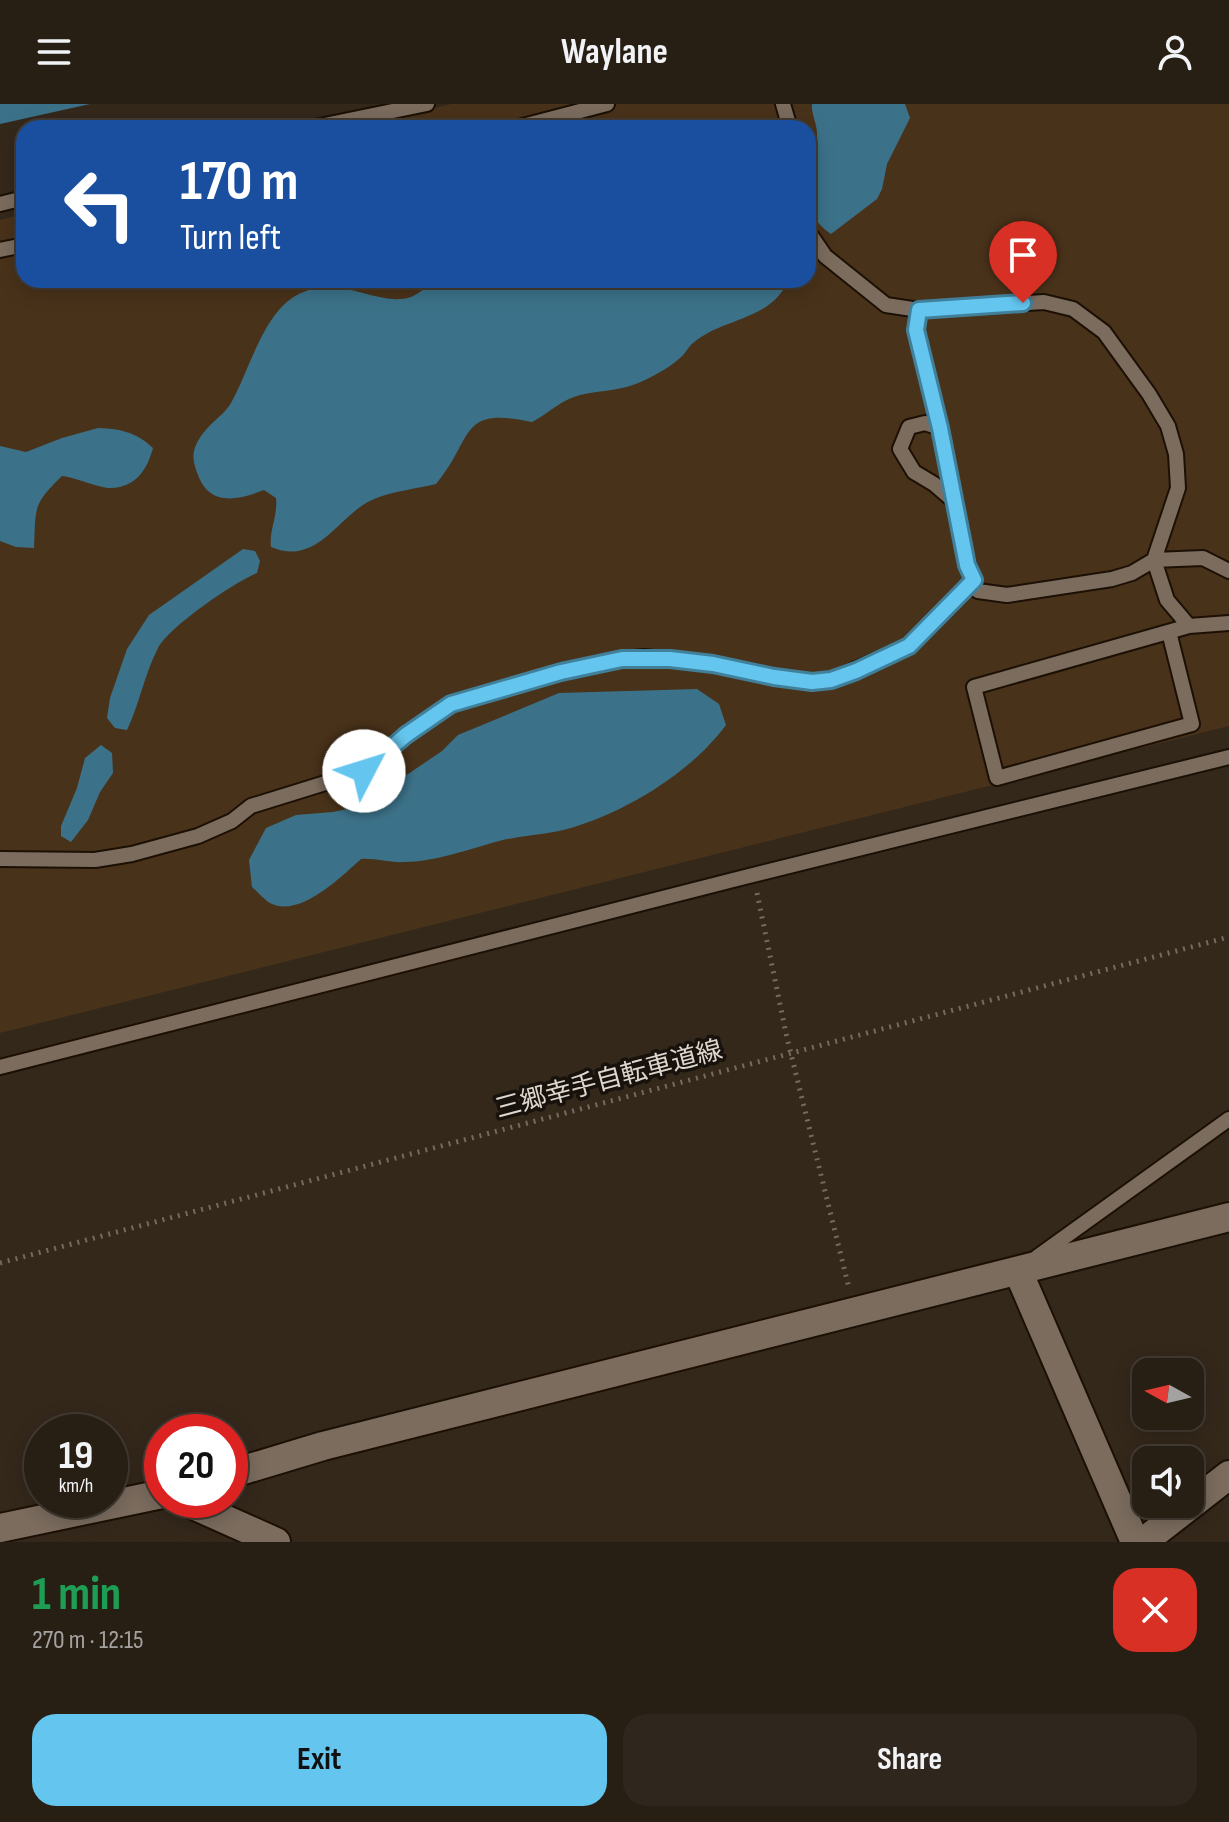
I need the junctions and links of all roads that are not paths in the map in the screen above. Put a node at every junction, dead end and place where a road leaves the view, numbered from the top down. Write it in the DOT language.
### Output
graph roads {
  1 [pos="427,104"];
  2 [pos="607,104"];
  3 [pos="349,120"];
  4 [pos="546,120"];
  5 [pos="816,243"];
  6 [pos="919,310"];
  7 [pos="940,428"];
  8 [pos="956,503"];
  9 [pos="1154,560"];
  10 [pos="1229,571"];
  11 [pos="974,580"];
  12 [pos="1229,623"];
  13 [pos="1189,626"];
  14 [pos="1169,632"];
  15 [pos="1229,757"];
  16 [pos="0,859"];
  17 [pos="0,1067"];
  18 [pos="1229,1119"];
  19 [pos="1229,1217"];
  20 [pos="1018,1271"];
  21 [pos="248,1469"];
  22 [pos="1229,1475"];
  23 [pos="144,1498"];
  24 [pos="222,1518"];
  25 [pos="9,1532"];
  26 [pos="276,1542"];
  27 [pos="1135,1542"];
  28 [pos="1143,1542"];
  1 -- 3 [label="lane"];
  2 -- 4 [label="lane"];
  5 -- 6 [label="lane"];
  6 -- 7 [label="lane"];
  6 -- 9 [label="lane"];
  7 -- 8 [label="lane"];
  7 -- 8 [label="lane"];
  8 -- 11 [label="lane"];
  9 -- 10 [label="lane"];
  9 -- 11 [label="lane"];
  9 -- 13 [label="lane"];
  11 -- 16 [label="lane"];
  12 -- 13 [label="lane"];
  13 -- 14 [label="lane"];
  14 -- 14 [label="lane"];
  15 -- 17 [label="lane"];
  18 -- 20 [label="lane"];
  19 -- 20 [label="street"];
  20 -- 21 [label="street"];
  20 -- 27 [label="street"];
  22 -- 28 [label="street"];
  23 -- 25 [label="street"];
  24 -- 26 [label="street"];
}
